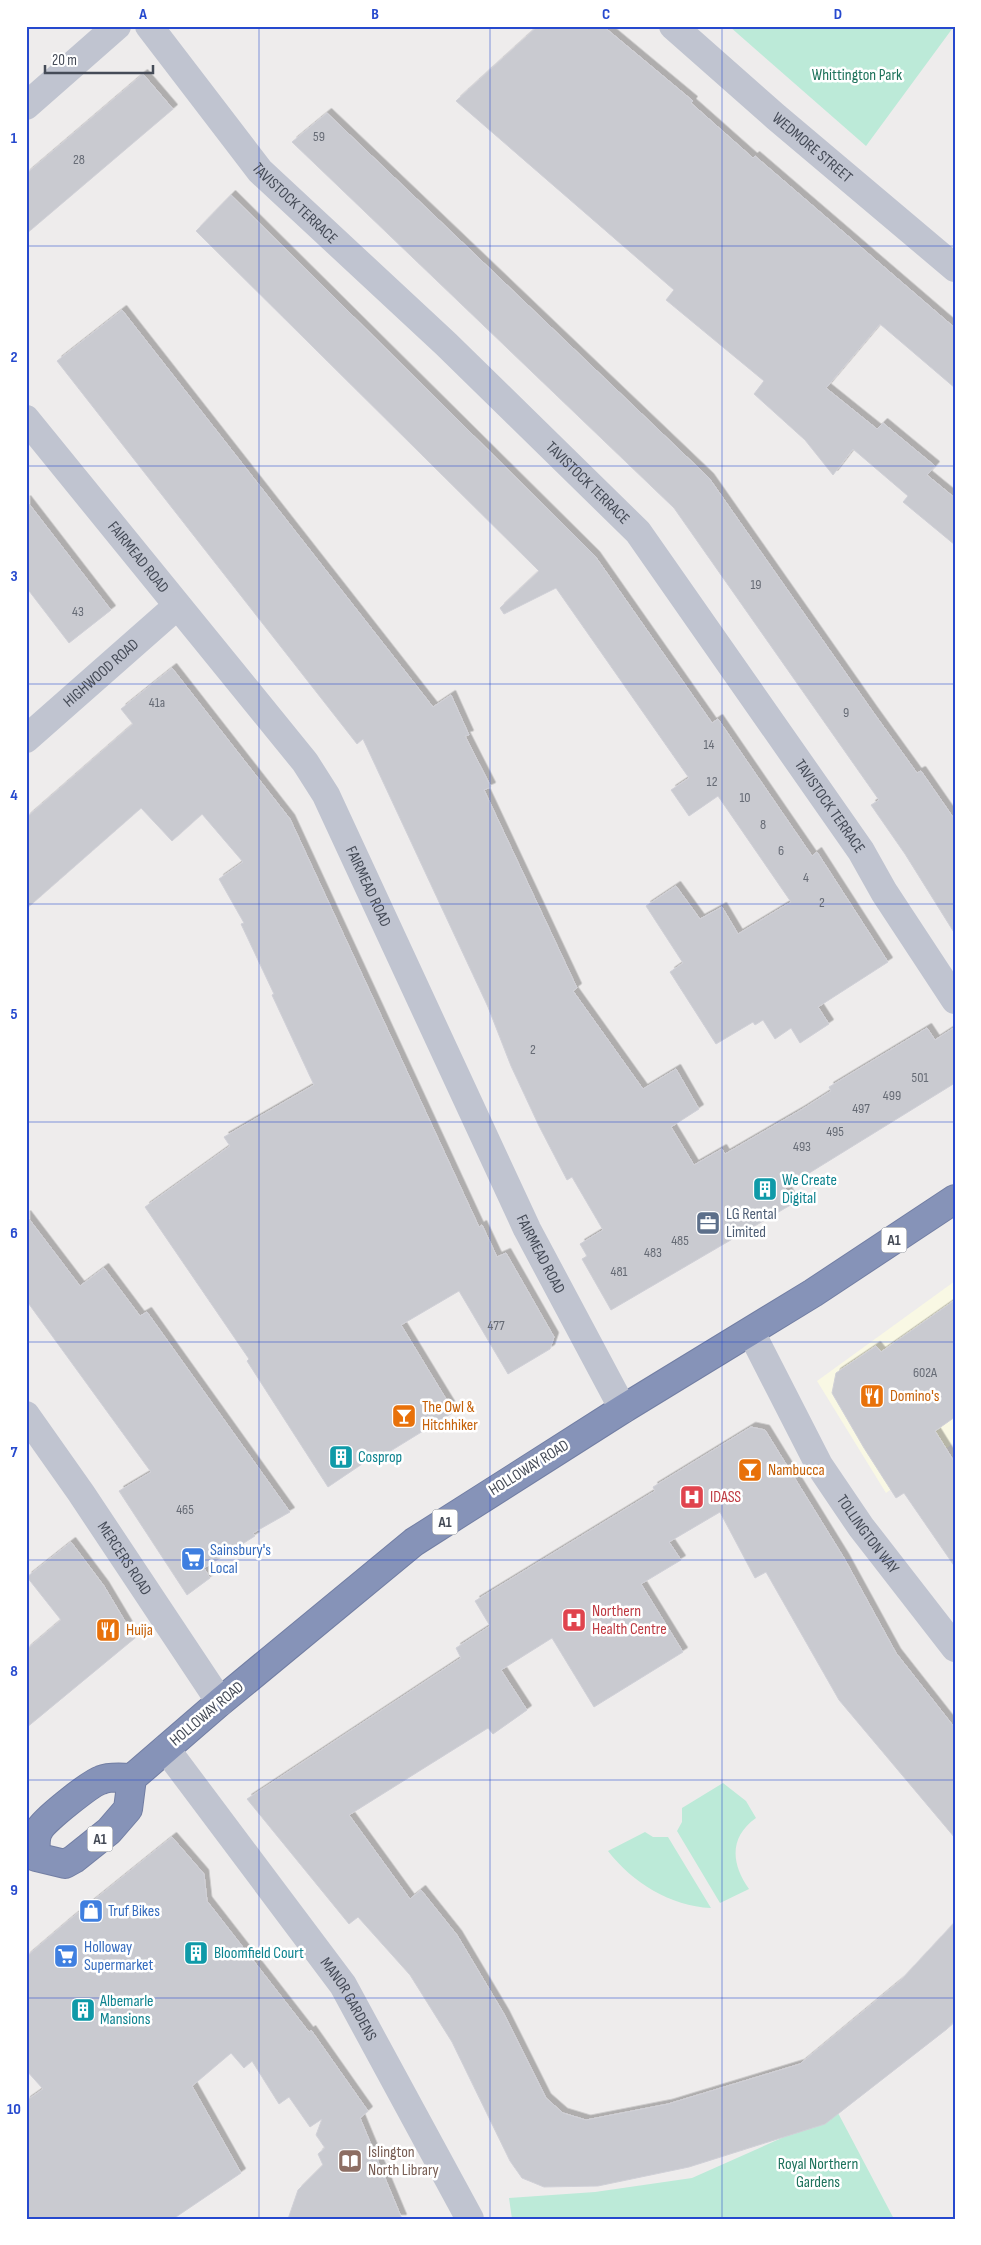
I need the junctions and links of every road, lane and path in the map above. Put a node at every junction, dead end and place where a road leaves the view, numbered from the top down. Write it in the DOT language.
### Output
graph roads {
  1 [pos="117,26"];
  2 [pos="148,26"];
  3 [pos="673,26"];
  4 [pos="26,106"];
  5 [pos="955,268"];
  6 [pos="26,419"];
  7 [pos="177,606"];
  8 [pos="26,739"];
  9 [pos="955,1000"];
  10 [pos="955,1200"];
  11 [pos="750,1332"];
  12 [pos="623,1409"];
  13 [pos="26,1415"];
  14 [pos="955,1648"];
  15 [pos="220,1702"];
  16 [pos="166,1749"];
  17 [pos="132,1778"];
  18 [pos="31,1861"];
  19 [pos="470,2219"];
  1 -- 4 [label="street"];
  2 -- 9 [label="street, TAVISTOCK TERRACE"];
  3 -- 5 [label="street, WEDMORE STREET"];
  6 -- 7 [label="street, FAIRMEAD ROAD"];
  7 -- 8 [label="street, HIGHWOOD ROAD"];
  7 -- 12 [label="street, FAIRMEAD ROAD"];
  10 -- 11 [label="highway, HOLLOWAY ROAD / A1"];
  11 -- 12 [label="highway, HOLLOWAY ROAD / A1"];
  11 -- 14 [label="street, TOLLINGTON WAY"];
  12 -- 15 [label="highway, HOLLOWAY ROAD / A1"];
  13 -- 15 [label="street, MERCERS ROAD"];
  15 -- 16 [label="highway, HOLLOWAY ROAD / A1"];
  16 -- 17 [label="highway, HOLLOWAY ROAD / A1"];
  16 -- 19 [label="street, MANOR GARDENS"];
  17 -- 18 [label="highway, A1"];
  17 -- 18 [label="highway, A1"];
}
